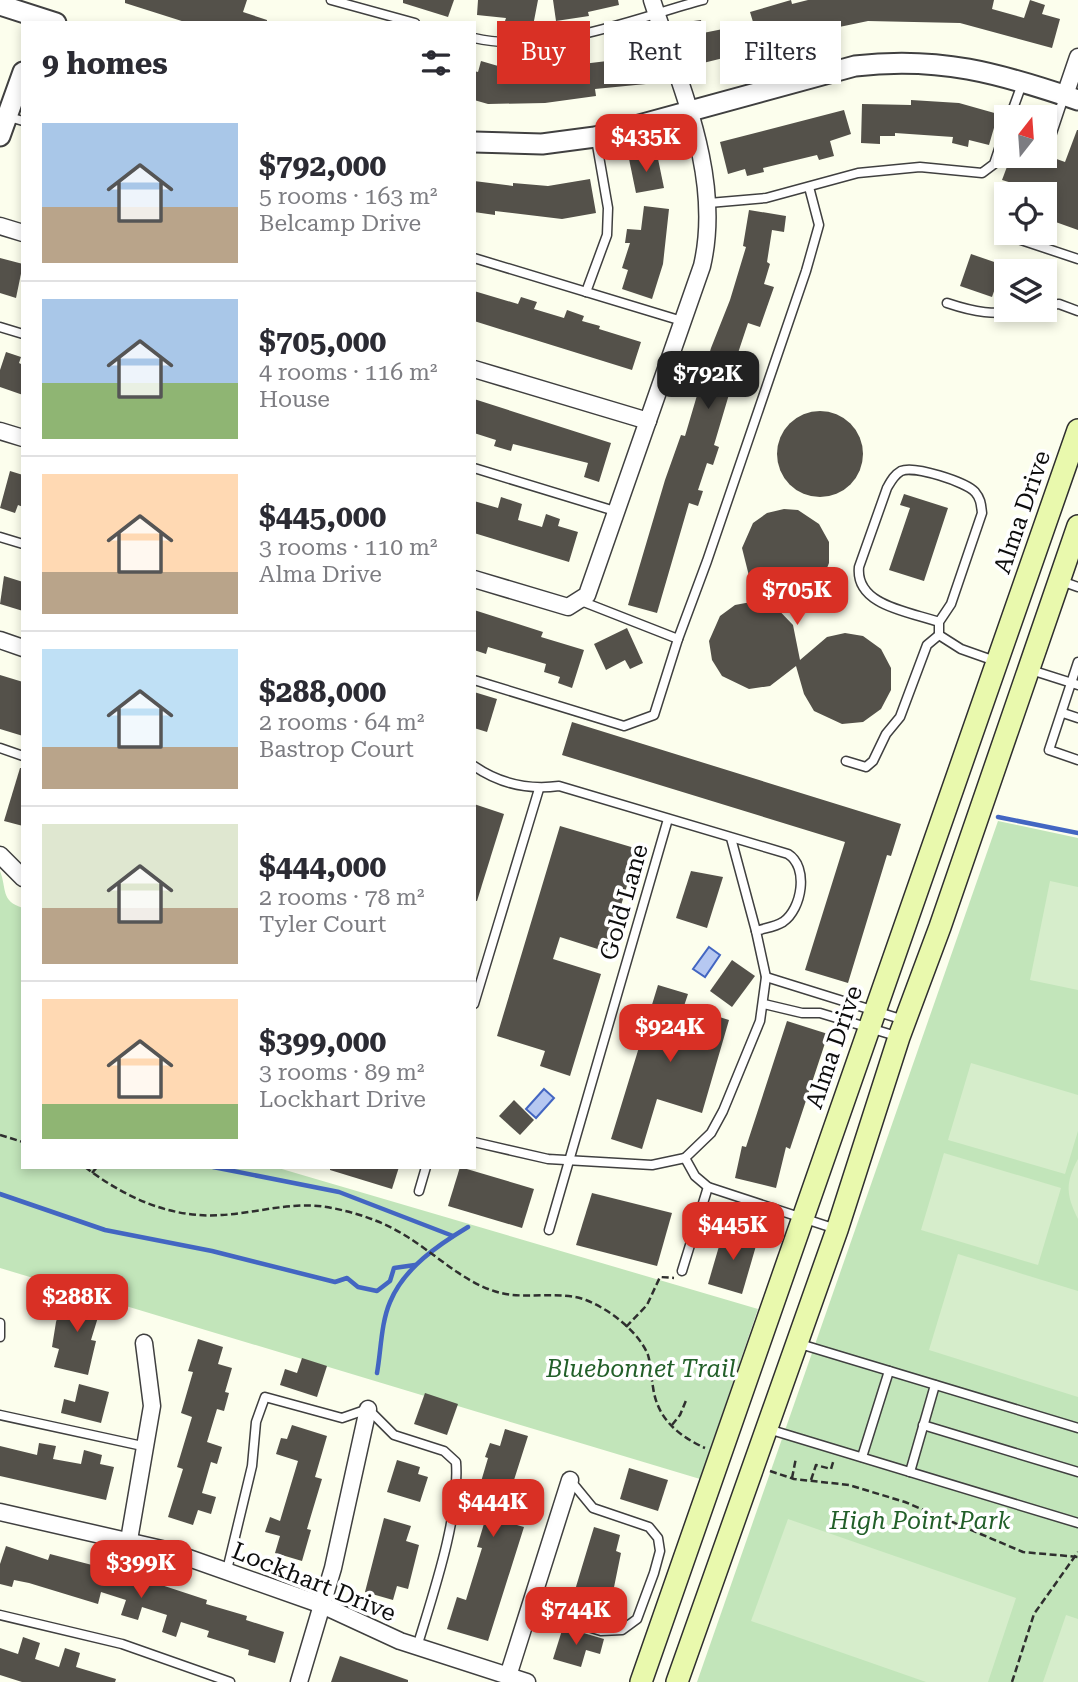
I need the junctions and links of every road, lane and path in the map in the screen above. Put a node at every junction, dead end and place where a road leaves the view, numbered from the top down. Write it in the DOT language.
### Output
graph roads {
  1 [pos="331,0"];
  2 [pos="703,0"];
  3 [pos="0,5"];
  4 [pos="654,6"];
  5 [pos="47,16"];
  6 [pos="408,21"];
  7 [pos="476,38"];
  8 [pos="1078,57"];
  9 [pos="21,79"];
  10 [pos="1023,81"];
  11 [pos="1071,98"];
  12 [pos="1014,105"];
  13 [pos="688,111"];
  14 [pos="10,117"];
  15 [pos="1057,128"];
  16 [pos="0,136"];
  17 [pos="595,136"];
  18 [pos="476,142"];
  19 [pos="994,164"];
  20 [pos="809,187"];
  21 [pos="709,202"];
  22 [pos="0,226"];
  23 [pos="21,232"];
  24 [pos="1036,245"];
  25 [pos="476,259"];
  26 [pos="1078,259"];
  27 [pos="586,292"];
  28 [pos="947,303"];
  29 [pos="1057,304"];
  30 [pos="1078,312"];
  31 [pos="994,313"];
  32 [pos="682,321"];
  33 [pos="0,327"];
  34 [pos="21,333"];
  35 [pos="476,370"];
  36 [pos="648,421"];
  37 [pos="1078,430"];
  38 [pos="0,431"];
  39 [pos="21,437"];
  40 [pos="476,468"];
  41 [pos="618,512"];
  42 [pos="1078,526"];
  43 [pos="0,537"];
  44 [pos="21,543"];
  45 [pos="476,580"];
  46 [pos="1068,584"];
  47 [pos="578,602"];
  48 [pos="939,622"];
  49 [pos="939,635"];
  50 [pos="678,639"];
  51 [pos="0,640"];
  52 [pos="21,647"];
  53 [pos="998,662"];
  54 [pos="1078,662"];
  55 [pos="1028,669"];
  56 [pos="476,681"];
  57 [pos="1075,684"];
  58 [pos="1062,713"];
  59 [pos="1078,719"];
  60 [pos="0,748"];
  61 [pos="21,755"];
  62 [pos="1078,760"];
  63 [pos="846,761"];
  64 [pos="476,767"];
  65 [pos="539,789"];
  66 [pos="668,819"];
  67 [pos="732,838"];
  68 [pos="0,855"];
  69 [pos="21,875"];
  70 [pos="756,931"];
  71 [pos="766,977"];
  72 [pos="476,997"];
  73 [pos="764,1004"];
  74 [pos="872,1019"];
  75 [pos="902,1029"];
  76 [pos="0,1135"];
  77 [pos="21,1141"];
  78 [pos="476,1143"];
  79 [pos="571,1158"];
  80 [pos="685,1158"];
  81 [pos="87,1169"];
  82 [pos="95,1169"];
  83 [pos="425,1169"];
  84 [pos="92,1173"];
  85 [pos="708,1187"];
  86 [pos="419,1191"];
  87 [pos="801,1218"];
  88 [pos="549,1230"];
  89 [pos="837,1230"];
  90 [pos="681,1271"];
  91 [pos="0,1322"];
  92 [pos="626,1327"];
  93 [pos="0,1337"];
  94 [pos="144,1343"];
  95 [pos="797,1343"];
  96 [pos="888,1371"];
  97 [pos="935,1385"];
  98 [pos="687,1398"];
  99 [pos="368,1409"];
  100 [pos="0,1415"];
  101 [pos="731,1417"];
  102 [pos="923,1425"];
  103 [pos="671,1426"];
  104 [pos="766,1428"];
  105 [pos="1078,1428"];
  106 [pos="147,1447"];
  107 [pos="709,1449"];
  108 [pos="837,1450"];
  109 [pos="862,1457"];
  110 [pos="796,1458"];
  111 [pos="763,1468"];
  112 [pos="910,1472"];
  113 [pos="1078,1472"];
  114 [pos="792,1478"];
  115 [pos="570,1480"];
  116 [pos="811,1480"];
  117 [pos="0,1512"];
  118 [pos="1078,1523"];
  119 [pos="128,1540"];
  120 [pos="1077,1555"];
  121 [pos="228,1570"];
  122 [pos="322,1605"];
  123 [pos="530,1609"];
  124 [pos="0,1615"];
  125 [pos="417,1647"];
  126 [pos="508,1676"];
  127 [pos="230,1682"];
  128 [pos="299,1682"];
  129 [pos="527,1682"];
  130 [pos="641,1682"];
  131 [pos="677,1682"];
  132 [pos="1012,1682"];
  1 -- 6 [label="lane"];
  2 -- 4 [label="lane"];
  3 -- 5 [label="street"];
  4 -- 7 [label="lane"];
  4 -- 13 [label="street"];
  8 -- 11 [label="street"];
  9 -- 14 [label="street"];
  10 -- 11 [label="street"];
  10 -- 12 [label="lane"];
  10 -- 13 [label="street"];
  11 -- 15 [label="lane"];
  13 -- 17 [label="street"];
  13 -- 21 [label="street"];
  14 -- 16 [label="street"];
  17 -- 18 [label="street"];
  17 -- 27 [label="lane"];
  19 -- 20 [label="lane"];
  20 -- 21 [label="lane"];
  20 -- 50 [label="lane"];
  21 -- 32 [label="street"];
  22 -- 23 [label="street"];
  24 -- 26 [label="lane"];
  25 -- 27 [label="lane"];
  27 -- 32 [label="lane"];
  28 -- 31 [label="lane"];
  29 -- 30 [label="lane"];
  32 -- 36 [label="street"];
  33 -- 34 [label="lane"];
  35 -- 36 [label="street"];
  36 -- 41 [label="street"];
  37 -- 53 [label="main road, Alma Drive"];
  38 -- 39 [label="street"];
  40 -- 41 [label="lane"];
  41 -- 47 [label="street"];
  42 -- 46 [label="main road"];
  43 -- 44 [label="lane"];
  45 -- 47 [label="street"];
  46 -- 55 [label="main road"];
  47 -- 50 [label="lane"];
  48 -- 48 [label="lane"];
  48 -- 49 [label="lane"];
  49 -- 53 [label="lane"];
  49 -- 63 [label="lane"];
  50 -- 56 [label="lane"];
  51 -- 52 [label="street"];
  53 -- 55 [label="main road"];
  53 -- 74 [label="main road, Alma Drive"];
  54 -- 57 [label="lane"];
  55 -- 57 [label="lane"];
  55 -- 75 [label="main road"];
  57 -- 58 [label="lane"];
  58 -- 59 [label="lane"];
  58 -- 62 [label="lane"];
  60 -- 61 [label="lane"];
  64 -- 65 [label="lane"];
  65 -- 66 [label="lane"];
  65 -- 72 [label="lane"];
  66 -- 67 [label="lane"];
  66 -- 79 [label="lane, Gold Lane"];
  67 -- 70 [label="lane"];
  67 -- 70 [label="lane"];
  68 -- 69 [label="street"];
  70 -- 71 [label="lane"];
  71 -- 73 [label="lane"];
  71 -- 74 [label="lane"];
  73 -- 74 [label="lane"];
  73 -- 80 [label="lane"];
  74 -- 75 [label="lane"];
  74 -- 75 [label="lane"];
  74 -- 87 [label="main road, Alma Drive"];
  75 -- 89 [label="main road"];
  76 -- 77 [label="path"];
  78 -- 79 [label="lane"];
  79 -- 80 [label="lane"];
  79 -- 88 [label="lane, Gold Lane"];
  80 -- 85 [label="lane"];
  81 -- 84 [label="path"];
  82 -- 84 [label="path"];
  83 -- 86 [label="lane"];
  84 -- 92 [label="path"];
  85 -- 87 [label="lane"];
  85 -- 90 [label="lane"];
  87 -- 89 [label="lane"];
  87 -- 101 [label="main road, Alma Drive"];
  89 -- 95 [label="main road"];
  90 -- 92 [label="path"];
  91 -- 93 [label="lane"];
  92 -- 103 [label="path"];
  94 -- 106 [label="street"];
  95 -- 96 [label="lane"];
  95 -- 104 [label="main road"];
  96 -- 97 [label="lane"];
  96 -- 109 [label="lane"];
  97 -- 102 [label="lane"];
  97 -- 105 [label="lane"];
  98 -- 103 [label="path"];
  99 -- 121 [label="lane"];
  99 -- 122 [label="street"];
  99 -- 125 [label="lane"];
  100 -- 106 [label="lane"];
  101 -- 104 [label="main road"];
  101 -- 130 [label="main road, Alma Drive"];
  102 -- 112 [label="lane"];
  102 -- 113 [label="lane"];
  103 -- 107 [label="path"];
  104 -- 108 [label="lane"];
  104 -- 131 [label="main road"];
  106 -- 119 [label="street"];
  108 -- 109 [label="lane"];
  108 -- 116 [label="path"];
  109 -- 112 [label="lane"];
  110 -- 114 [label="path"];
  111 -- 114 [label="path"];
  112 -- 118 [label="lane"];
  114 -- 116 [label="path"];
  115 -- 123 [label="street"];
  115 -- 123 [label="lane"];
  116 -- 120 [label="path"];
  117 -- 119 [label="street, Lockhart Drive"];
  119 -- 121 [label="street, Lockhart Drive"];
  120 -- 132 [label="path"];
  121 -- 122 [label="street, Lockhart Drive"];
  122 -- 125 [label="street, Lockhart Drive"];
  122 -- 128 [label="street"];
  123 -- 126 [label="street"];
  124 -- 127 [label="lane"];
  125 -- 126 [label="street, Lockhart Drive"];
  126 -- 129 [label="street, Lockhart Drive"];
}
